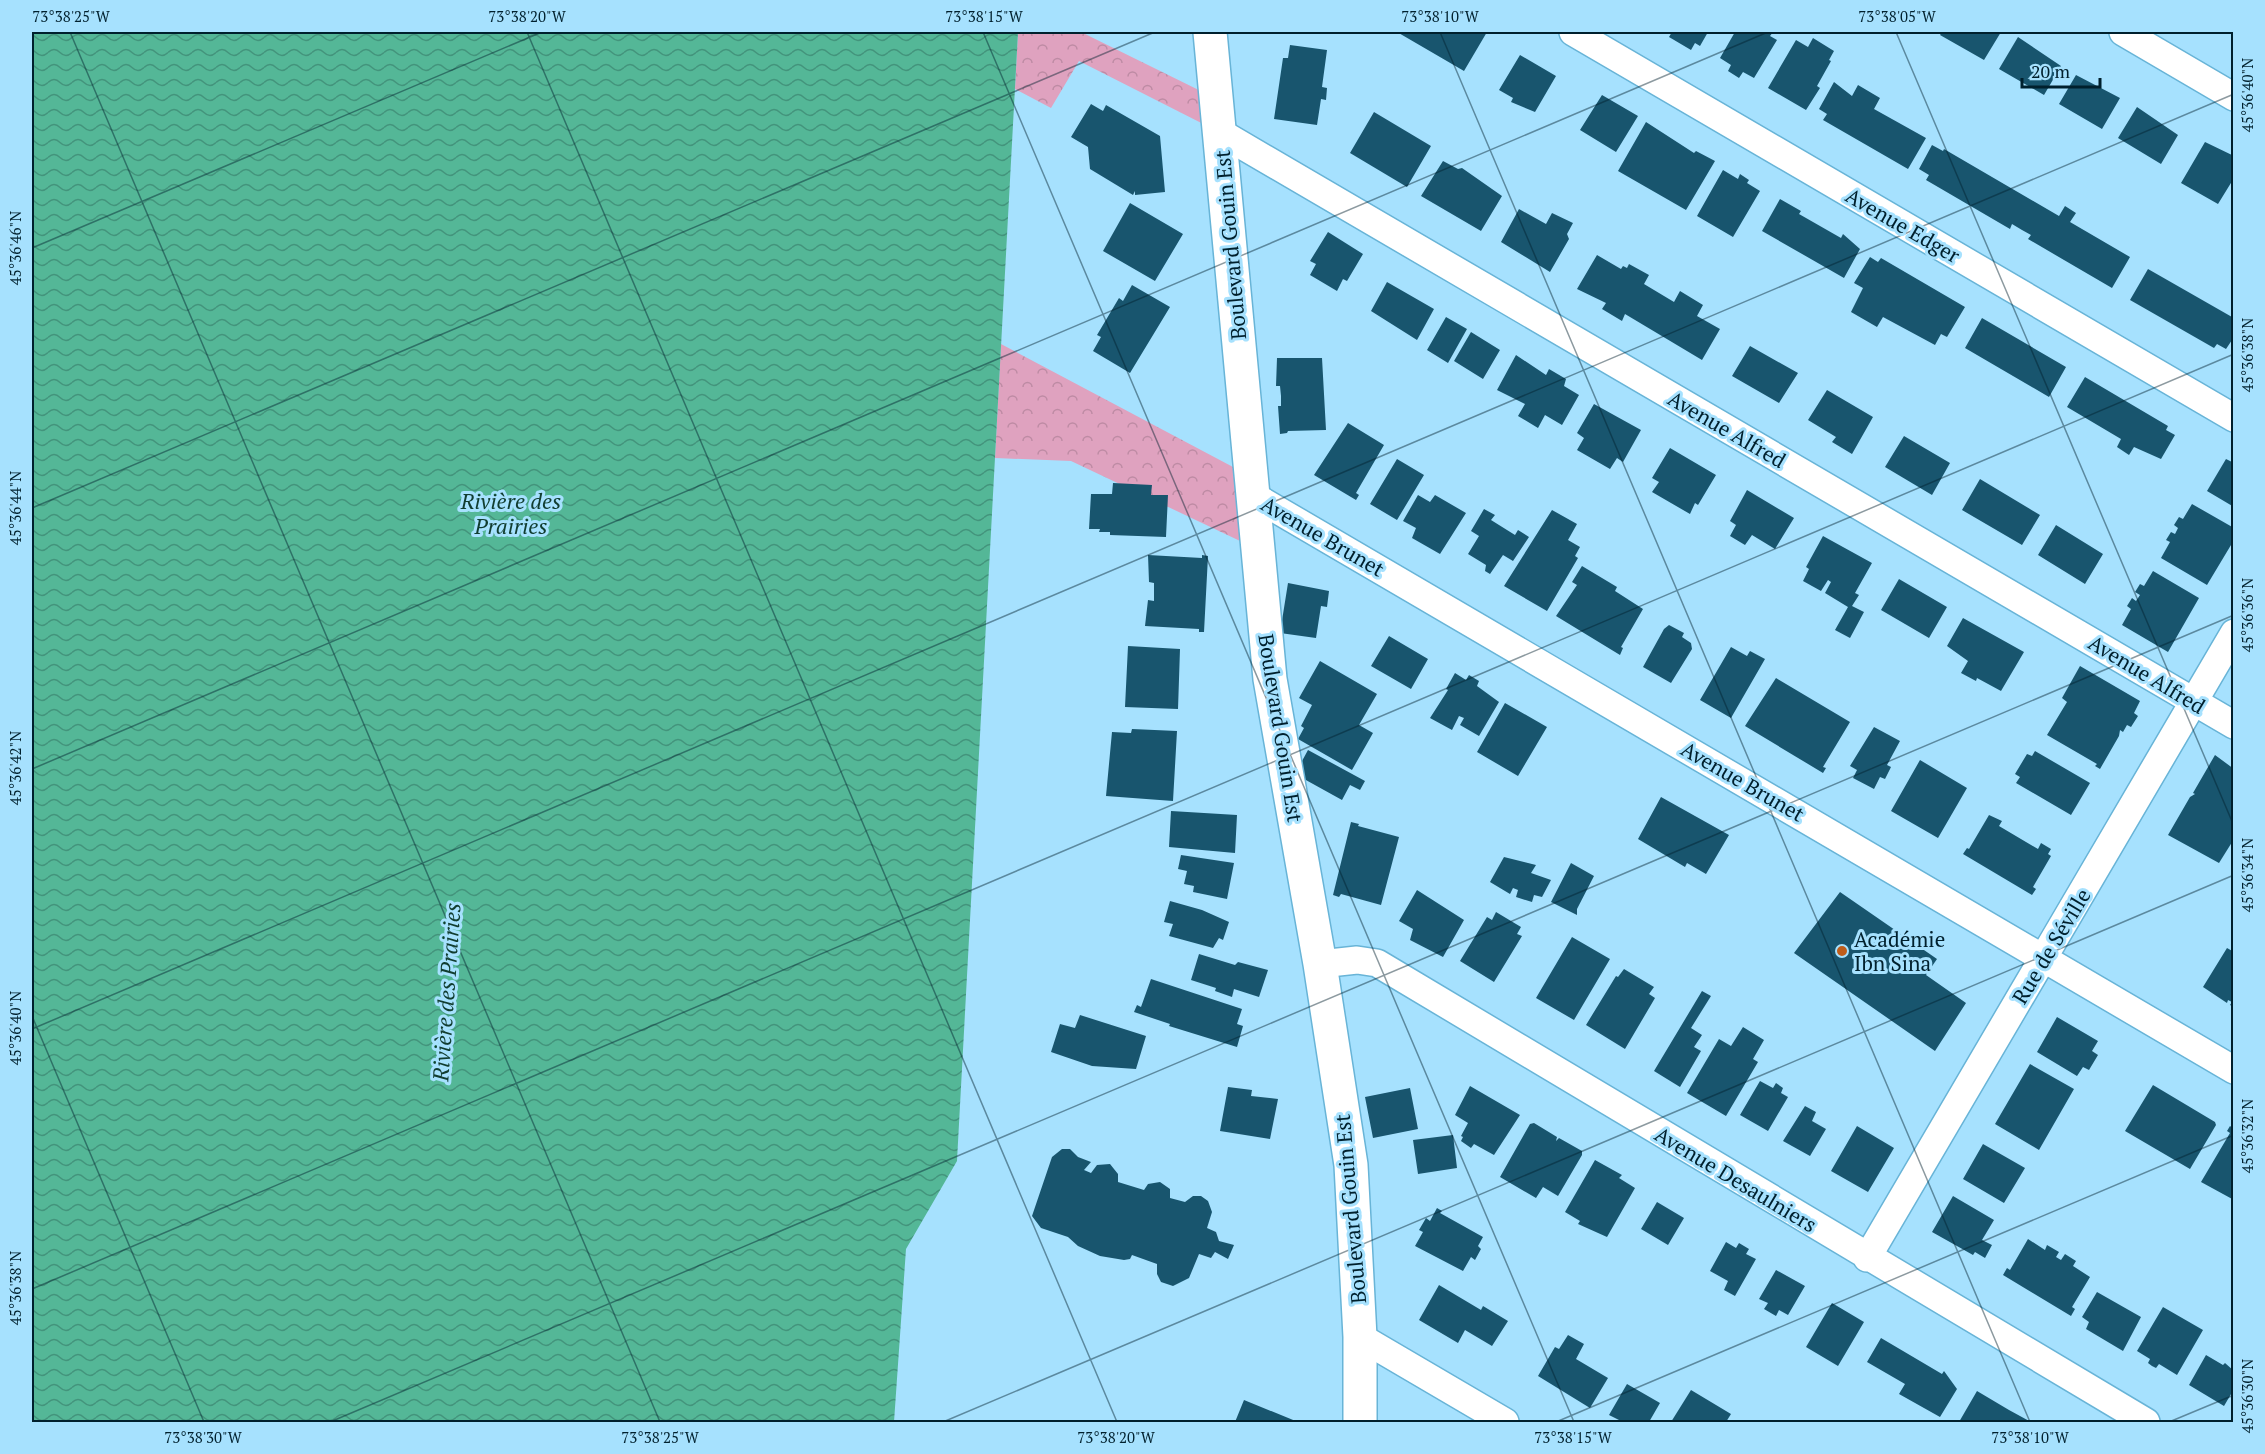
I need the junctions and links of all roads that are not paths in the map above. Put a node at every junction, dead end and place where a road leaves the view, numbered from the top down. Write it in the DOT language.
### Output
graph roads {
  1 [pos="1210,32"];
  2 [pos="1573,32"];
  3 [pos="2123,32"];
  4 [pos="2152,39"];
  5 [pos="2234,97"];
  6 [pos="1221,133"];
  7 [pos="2234,418"];
  8 [pos="1252,495"];
  9 [pos="2234,633"];
  10 [pos="2194,701"];
  11 [pos="2234,725"];
  12 [pos="2043,958"];
  13 [pos="1320,964"];
  14 [pos="2234,1070"];
  15 [pos="1867,1258"];
  16 [pos="1360,1337"];
  17 [pos="1360,1422"];
  18 [pos="1505,1422"];
  19 [pos="2146,1422"];
  1 -- 6 [label="street, Boulevard Gouin Est"];
  2 -- 7 [label="street, Avenue Edger"];
  3 -- 4 [label="street"];
  4 -- 5 [label="street"];
  6 -- 8 [label="street, Boulevard Gouin Est"];
  6 -- 10 [label="street, Avenue Alfred"];
  8 -- 12 [label="street, Avenue Brunet"];
  8 -- 13 [label="street, Boulevard Gouin Est"];
  9 -- 10 [label="street, Rue de Séville"];
  10 -- 11 [label="street, Avenue Alfred"];
  10 -- 12 [label="street, Rue de Séville"];
  12 -- 14 [label="street, Avenue Brunet"];
  12 -- 15 [label="street, Rue de Séville"];
  13 -- 15 [label="street, Avenue Desaulniers"];
  13 -- 16 [label="street, Boulevard Gouin Est"];
  15 -- 19 [label="street, Avenue Desaulniers"];
  16 -- 17 [label="street, Boulevard Gouin Est"];
  16 -- 18 [label="street"];
}
